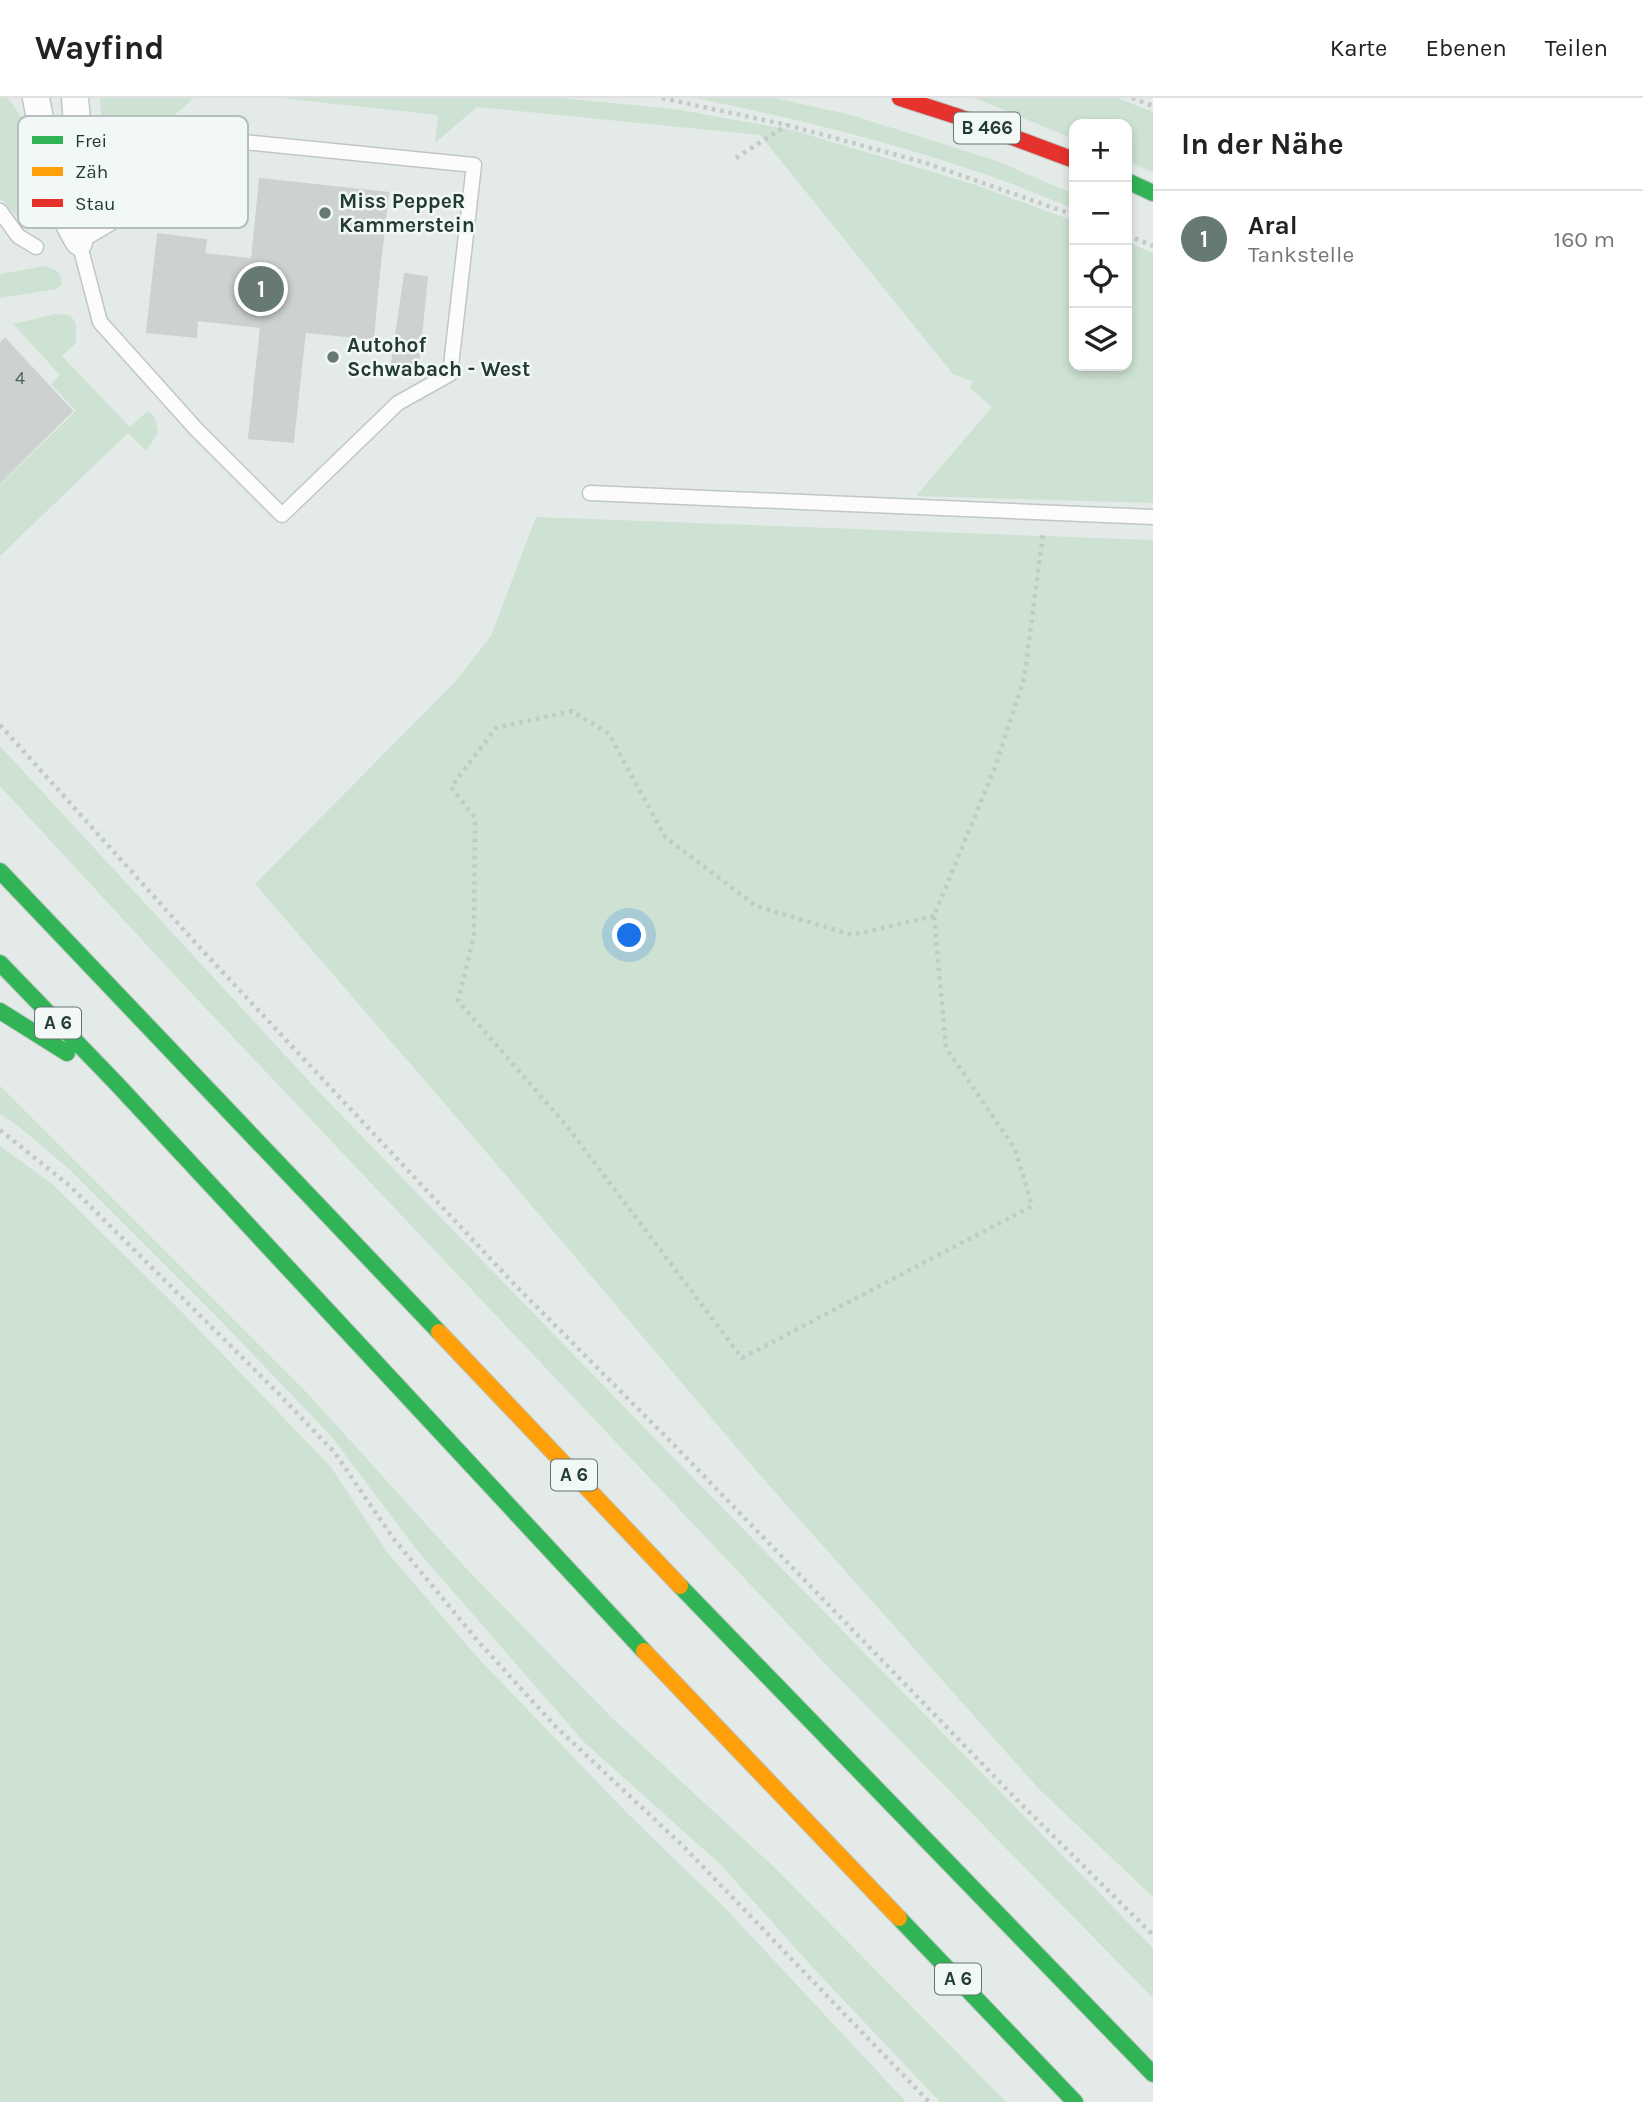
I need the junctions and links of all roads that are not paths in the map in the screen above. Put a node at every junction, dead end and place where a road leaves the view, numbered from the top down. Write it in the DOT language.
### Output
graph roads {
  1 [pos="24,98"];
  2 [pos="75,98"];
  3 [pos="900,98"];
  4 [pos="39,110"];
  5 [pos="77,116"];
  6 [pos="248,142"];
  7 [pos="1069,158"];
  8 [pos="1129,182"];
  9 [pos="1153,192"];
  10 [pos="0,211"];
  11 [pos="70,228"];
  12 [pos="81,228"];
  13 [pos="103,228"];
  14 [pos="79,242"];
  15 [pos="36,247"];
  16 [pos="590,493"];
  17 [pos="1153,517"];
  18 [pos="0,871"];
  19 [pos="0,964"];
  20 [pos="0,1011"];
  21 [pos="116,1083"];
  22 [pos="1153,2074"];
  23 [pos="1075,2102"];
  1 -- 4 [label="street"];
  2 -- 5 [label="street"];
  3 -- 7 [label="main road, B 466"];
  6 -- 14 [label="lane"];
  8 -- 9 [label="main road"];
  10 -- 15 [label="lane"];
  11 -- 14 [label="street"];
  12 -- 14 [label="street"];
  13 -- 14 [label="lane"];
  16 -- 17 [label="lane"];
  18 -- 22 [label="main road, A 6"];
  19 -- 21 [label="main road, A 6"];
  20 -- 21 [label="main road"];
  21 -- 23 [label="main road, A 6"];
}
